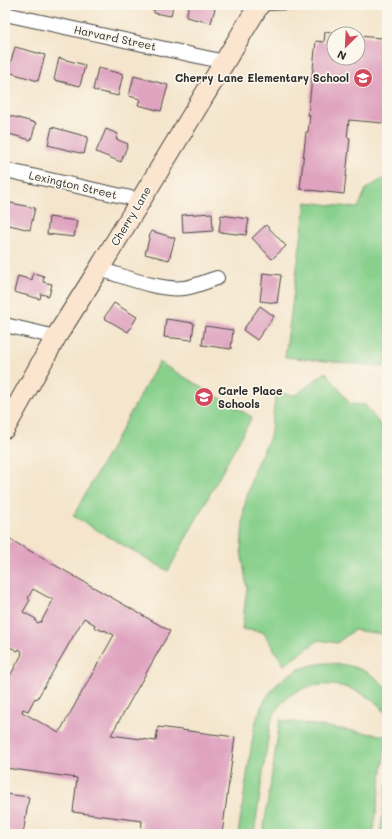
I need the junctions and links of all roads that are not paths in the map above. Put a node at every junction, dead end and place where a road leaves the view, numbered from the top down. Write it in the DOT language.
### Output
graph roads {
  1 [pos="302,5"];
  2 [pos="259,6"];
  3 [pos="5,14"];
  4 [pos="225,62"];
  5 [pos="5,170"];
  6 [pos="140,200"];
  7 [pos="99,269"];
  8 [pos="217,278"];
  9 [pos="5,325"];
  10 [pos="56,337"];
  11 [pos="5,428"];
  1 -- 2 [label="lane"];
  2 -- 4 [label="street, Cherry Lane"];
  3 -- 4 [label="street, Harvard Street"];
  4 -- 6 [label="street, Cherry Lane"];
  5 -- 6 [label="street, Lexington Street"];
  6 -- 7 [label="street, Cherry Lane"];
  7 -- 8 [label="street"];
  7 -- 10 [label="street, Cherry Lane"];
  9 -- 10 [label="street"];
  10 -- 11 [label="street, Cherry Lane"];
}
